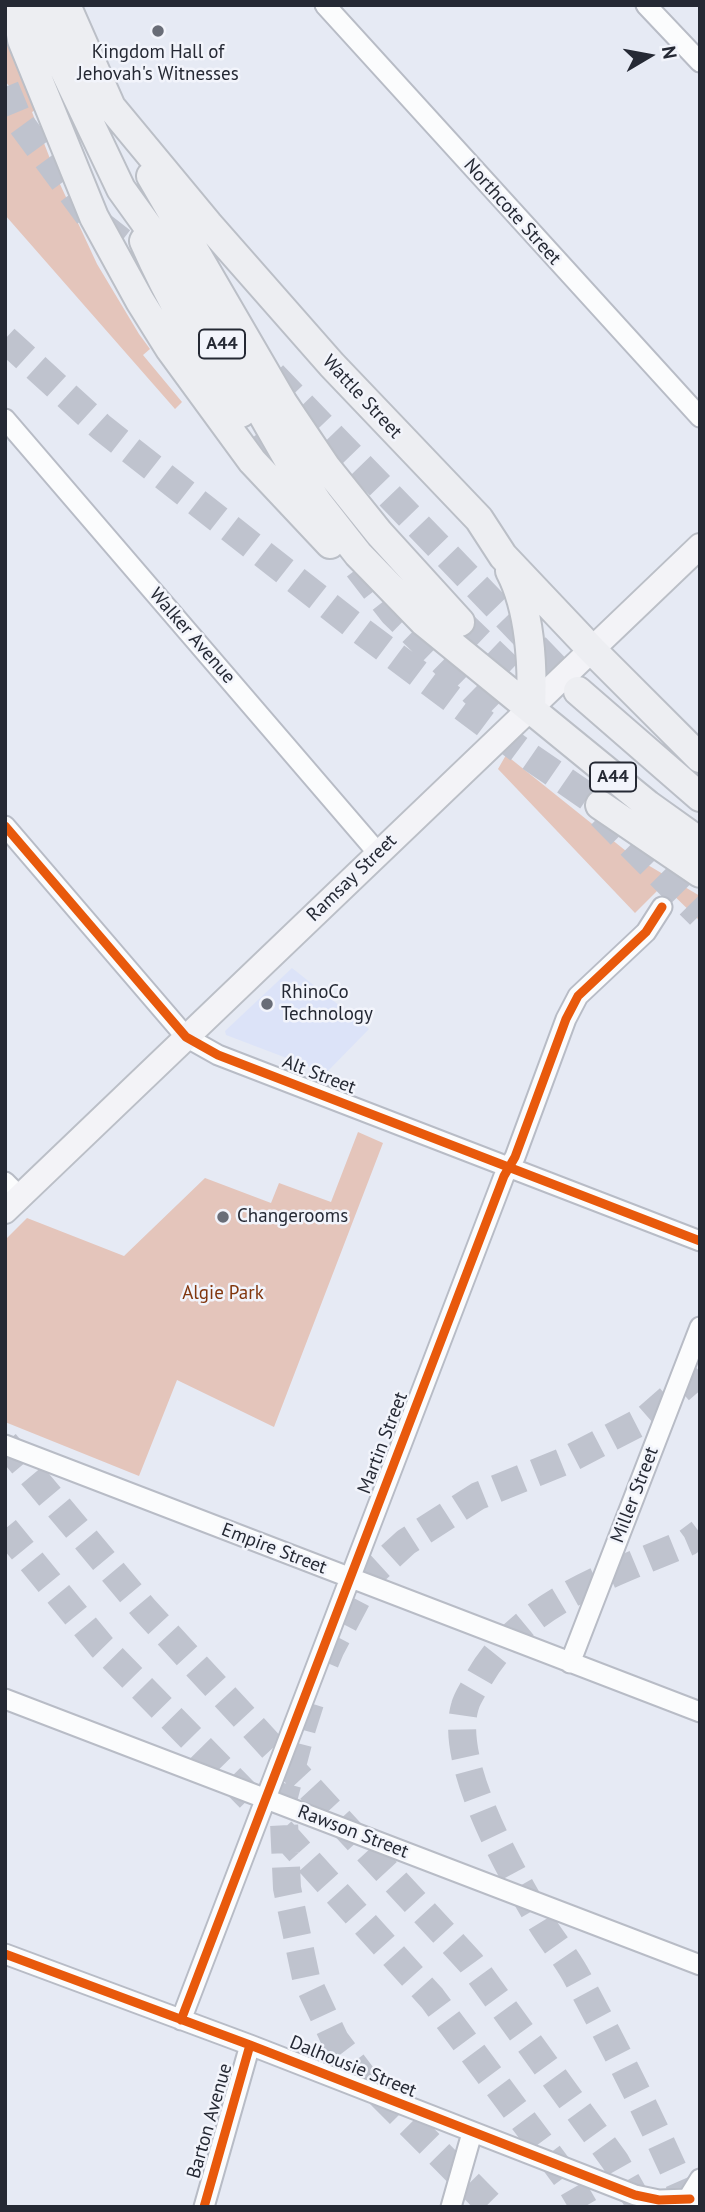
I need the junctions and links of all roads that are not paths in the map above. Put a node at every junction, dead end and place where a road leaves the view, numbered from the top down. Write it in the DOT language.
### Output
graph roads {
  1 [pos="16,5"];
  2 [pos="37,5"];
  3 [pos="66,5"];
  4 [pos="325,5"];
  5 [pos="646,5"];
  6 [pos="5,14"];
  7 [pos="22,40"];
  8 [pos="700,62"];
  9 [pos="111,107"];
  10 [pos="121,189"];
  11 [pos="700,417"];
  12 [pos="5,419"];
  13 [pos="256,435"];
  14 [pos="700,547"];
  15 [pos="503,556"];
  16 [pos="411,610"];
  17 [pos="460,622"];
  18 [pos="592,650"];
  19 [pos="578,691"];
  20 [pos="531,708"];
  21 [pos="700,758"];
  22 [pos="700,797"];
  23 [pos="600,806"];
  24 [pos="5,827"];
  25 [pos="700,842"];
  26 [pos="378,853"];
  27 [pos="700,873"];
  28 [pos="662,907"];
  29 [pos="186,1037"];
  30 [pos="509,1167"];
  31 [pos="10,1197"];
  32 [pos="700,1241"];
  33 [pos="700,1326"];
  34 [pos="5,1445"];
  35 [pos="350,1578"];
  36 [pos="570,1663"];
  37 [pos="5,1699"];
  38 [pos="700,1712"];
  39 [pos="265,1798"];
  40 [pos="5,1954"];
  41 [pos="700,1965"];
  42 [pos="181,2020"];
  43 [pos="250,2045"];
  44 [pos="472,2133"];
  45 [pos="695,2194"];
  46 [pos="204,2207"];
  47 [pos="450,2207"];
  1 -- 7 [label="highway"];
  2 -- 10 [label="highway, A44"];
  3 -- 9 [label="highway, Wattle Street"];
  4 -- 11 [label="street, Northcote Street"];
  5 -- 8 [label="street"];
  6 -- 7 [label="highway"];
  7 -- 16 [label="highway"];
  9 -- 15 [label="highway, Wattle Street"];
  9 -- 17 [label="highway"];
  10 -- 13 [label="highway"];
  10 -- 16 [label="highway, A44"];
  12 -- 26 [label="street, Walker Avenue"];
  14 -- 18 [label="main road, Ramsay Street"];
  15 -- 18 [label="highway, Wattle Street"];
  15 -- 20 [label="highway"];
  16 -- 20 [label="highway, A44"];
  18 -- 20 [label="main road, Ramsay Street"];
  18 -- 21 [label="highway, Wattle Street"];
  19 -- 22 [label="highway"];
  20 -- 25 [label="highway, A44"];
  20 -- 26 [label="main road, Ramsay Street"];
  23 -- 27 [label="highway"];
  24 -- 29 [label="street, Alt Street"];
  26 -- 29 [label="main road, Ramsay Street"];
  28 -- 30 [label="street, Martin Street"];
  29 -- 30 [label="street, Alt Street"];
  29 -- 31 [label="main road, Ramsay Street"];
  30 -- 32 [label="street, Alt Street"];
  30 -- 35 [label="street, Martin Street"];
  33 -- 36 [label="street, Miller Street"];
  34 -- 35 [label="street, Empire Street"];
  35 -- 36 [label="street, Empire Street"];
  35 -- 39 [label="street, Martin Street"];
  36 -- 38 [label="street, Empire Street"];
  37 -- 39 [label="street, Rawson Street"];
  39 -- 41 [label="street, Rawson Street"];
  39 -- 42 [label="street, Martin Street"];
  40 -- 42 [label="street, Dalhousie Street"];
  42 -- 43 [label="street, Dalhousie Street"];
  43 -- 44 [label="street, Dalhousie Street"];
  43 -- 46 [label="street, Barton Avenue"];
  44 -- 45 [label="street, Dalhousie Street"];
  44 -- 47 [label="street"];
}
